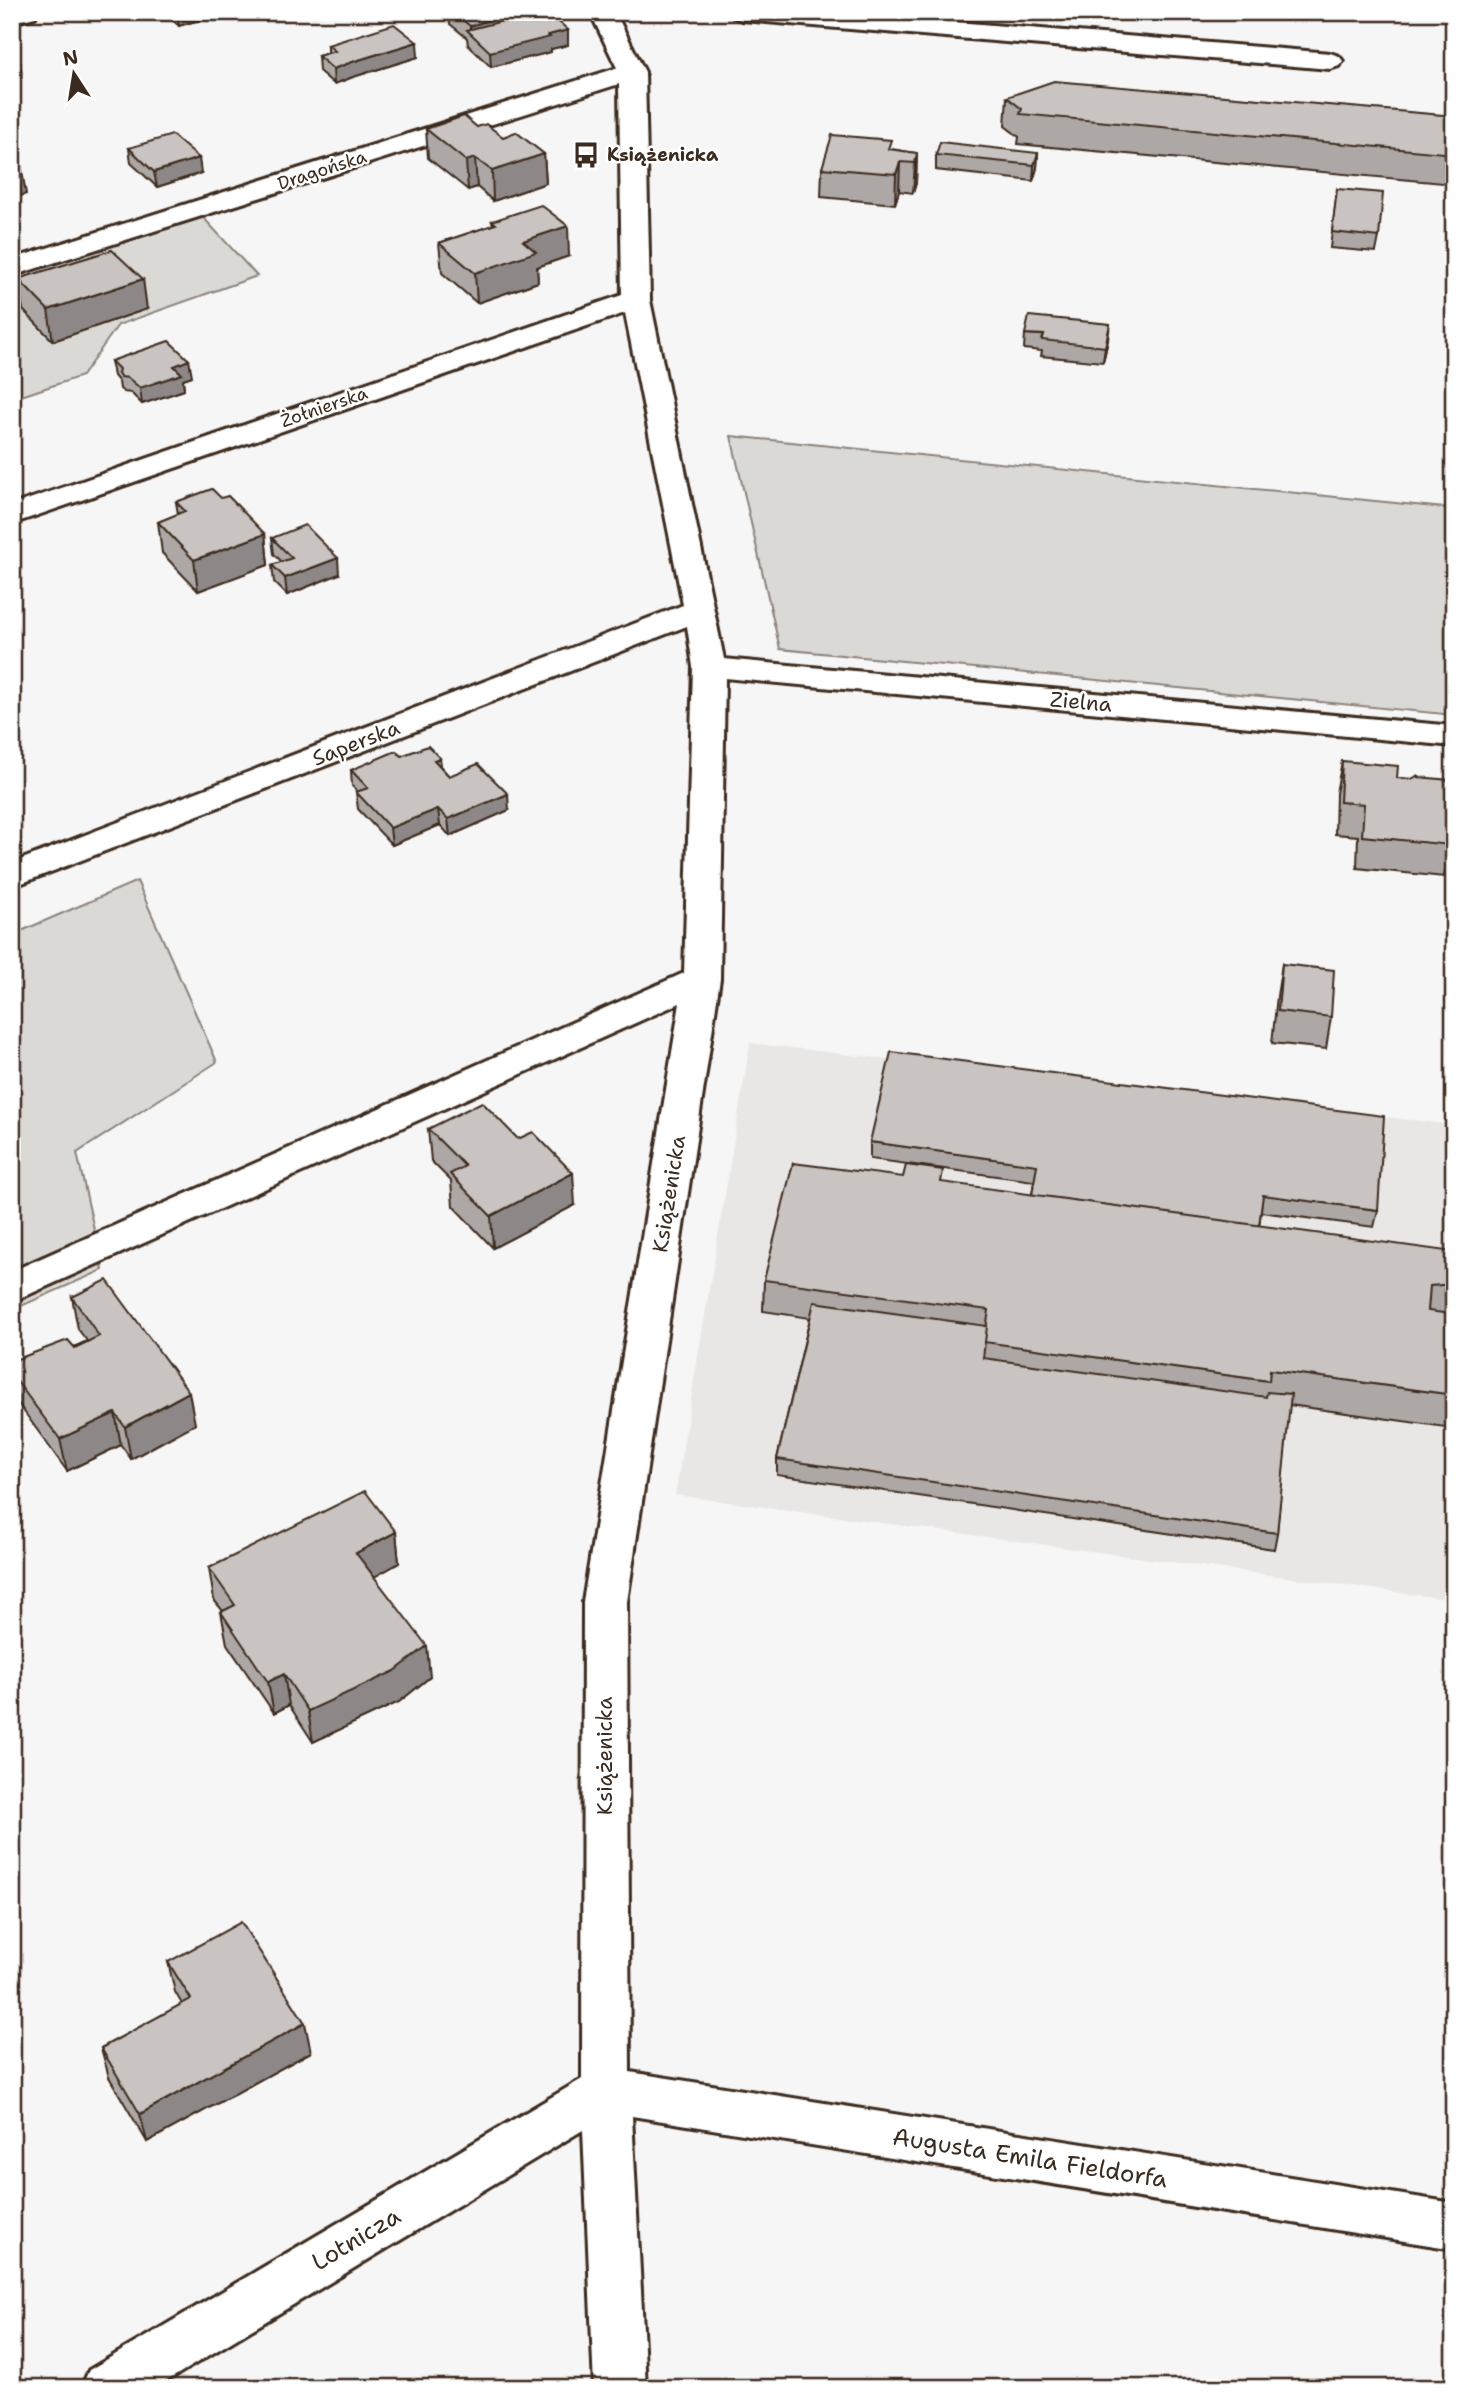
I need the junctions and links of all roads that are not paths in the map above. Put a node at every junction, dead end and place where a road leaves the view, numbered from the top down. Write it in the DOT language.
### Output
graph roads {
  1 [pos="26,12"];
  2 [pos="602,12"];
  3 [pos="742,12"];
  4 [pos="12,16"];
  5 [pos="1330,61"];
  6 [pos="632,72"];
  7 [pos="12,268"];
  8 [pos="636,300"];
  9 [pos="12,515"];
  10 [pos="700,610"];
  11 [pos="709,667"];
  12 [pos="1454,736"];
  13 [pos="12,876"];
  14 [pos="702,979"];
  15 [pos="12,1288"];
  16 [pos="606,2090"];
  17 [pos="1454,2226"];
  18 [pos="107,2388"];
  19 [pos="620,2388"];
  1 -- 4 [label="street"];
  2 -- 6 [label="street, Książenicka"];
  3 -- 5 [label="street"];
  6 -- 7 [label="street, Dragońska"];
  6 -- 8 [label="street, Książenicka"];
  8 -- 9 [label="street, Żołnierska"];
  8 -- 10 [label="street, Książenicka"];
  10 -- 11 [label="street, Książenicka"];
  10 -- 13 [label="street, Saperska"];
  11 -- 12 [label="street, Zielna"];
  11 -- 14 [label="street, Książenicka"];
  14 -- 15 [label="street"];
  14 -- 16 [label="street, Książenicka"];
  16 -- 17 [label="street, Augusta Emila Fieldorfa"];
  16 -- 18 [label="street, Lotnicza"];
  16 -- 19 [label="street, Książenicka"];
}
